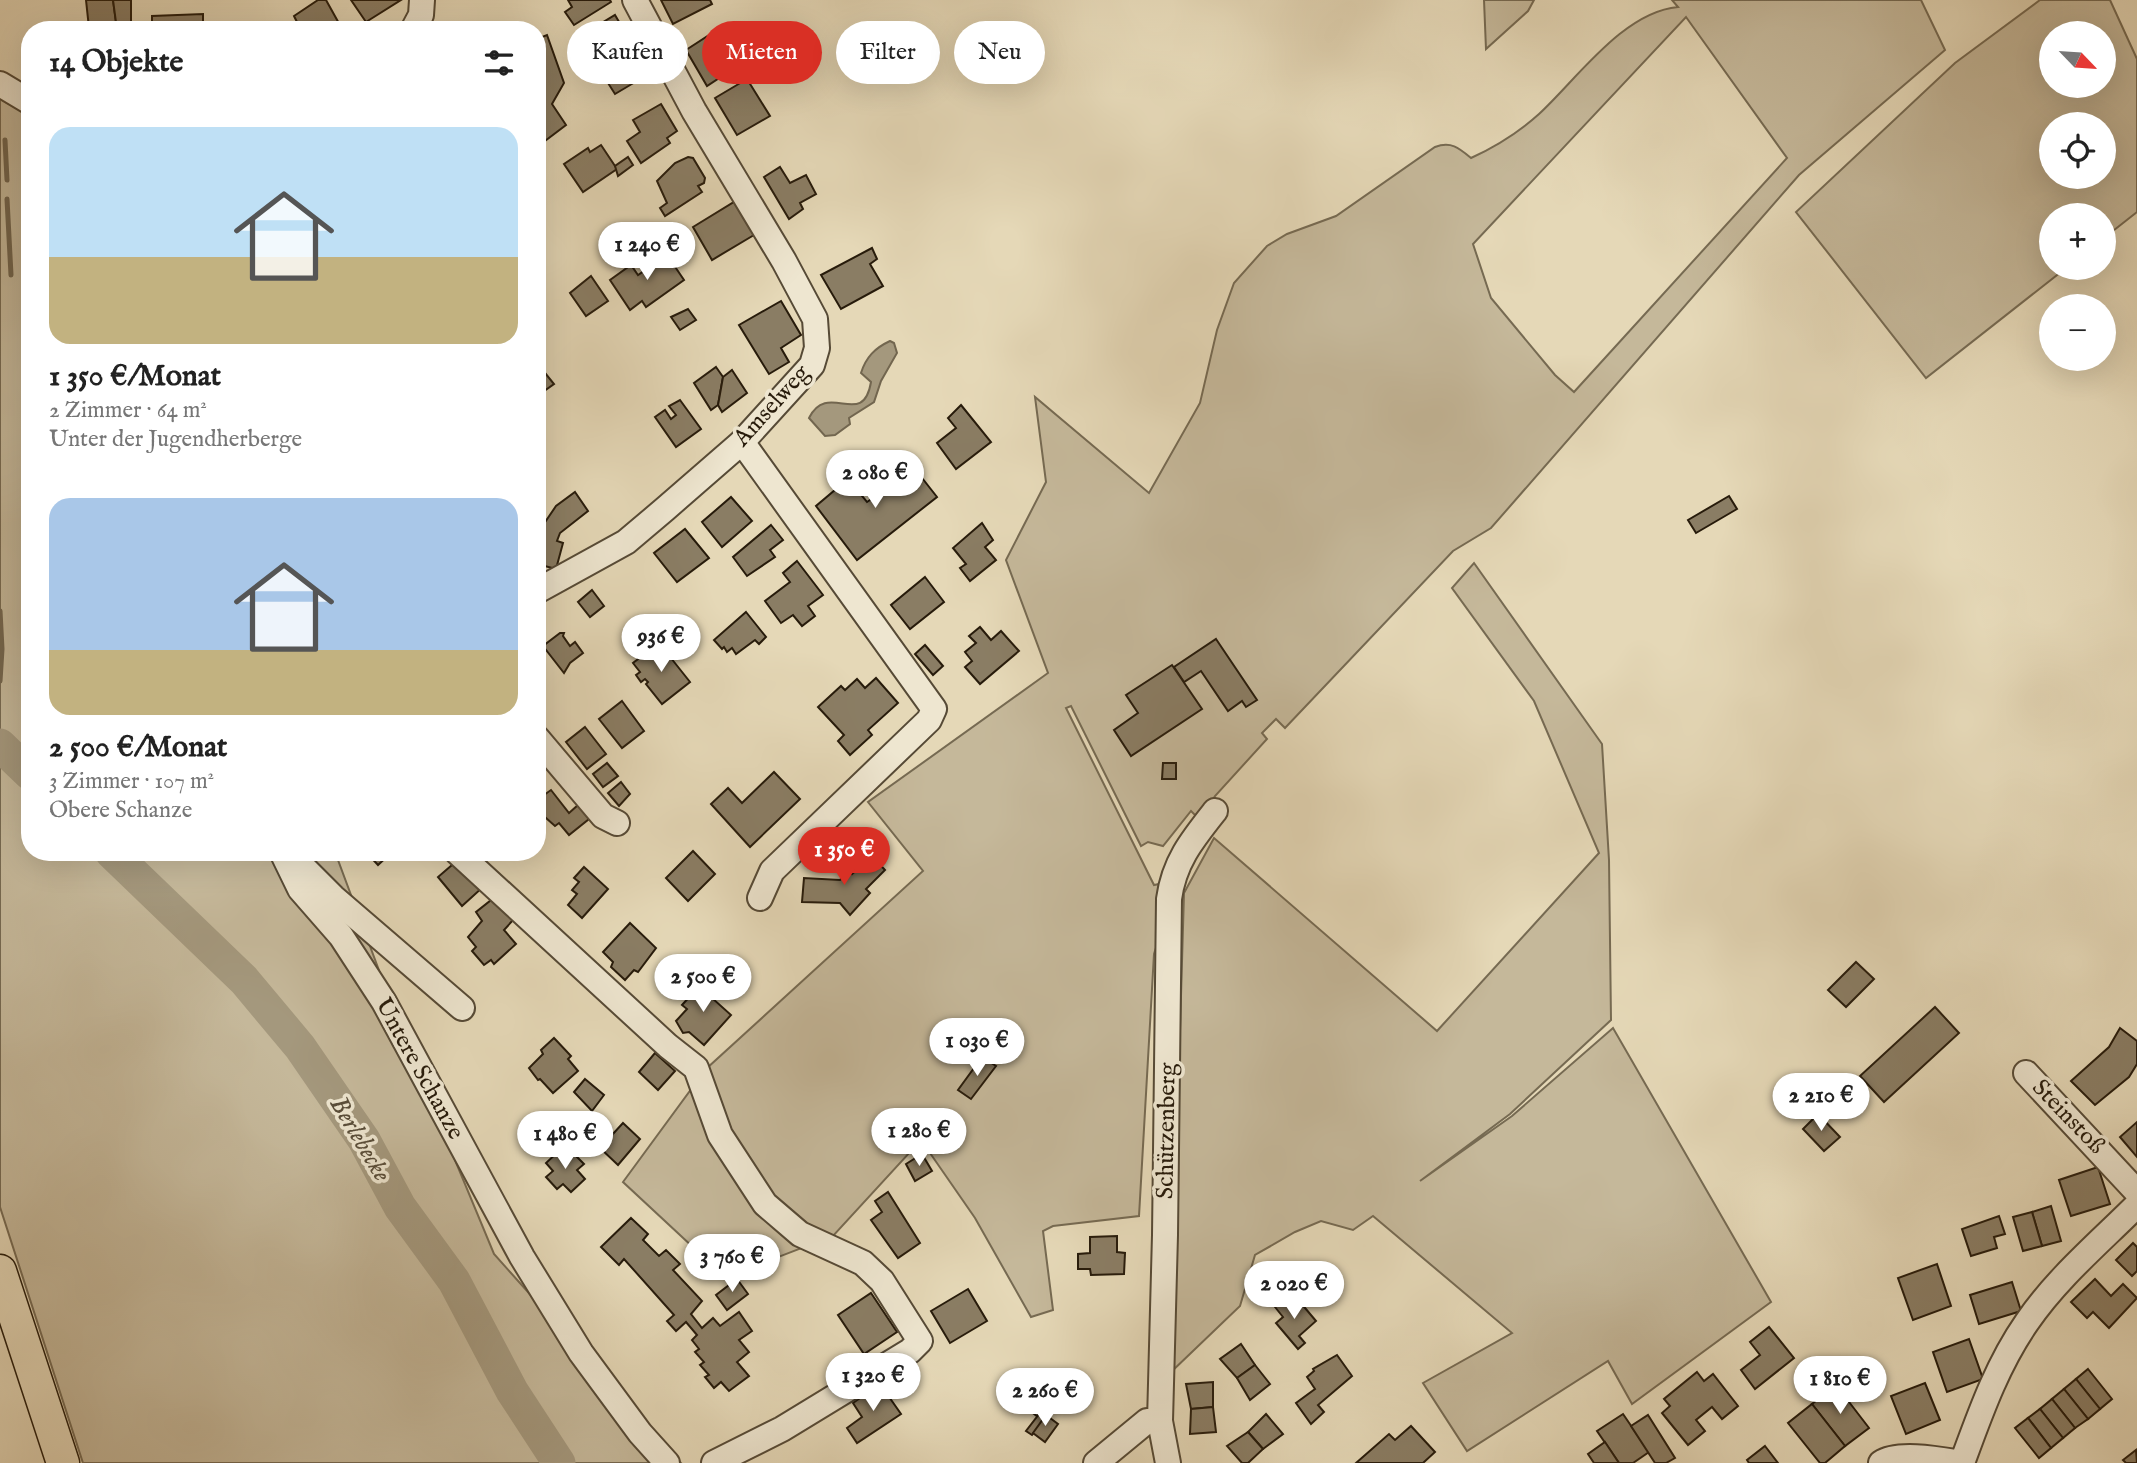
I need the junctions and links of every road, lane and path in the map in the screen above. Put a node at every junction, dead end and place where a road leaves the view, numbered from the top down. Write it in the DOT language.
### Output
graph roads {
  1 [pos="422,0"];
  2 [pos="635,0"];
  3 [pos="418,21"];
  4 [pos="0,85"];
  5 [pos="21,97"];
  6 [pos="742,442"];
  7 [pos="546,586"];
  8 [pos="546,749"];
  9 [pos="1215,811"];
  10 [pos="617,823"];
  11 [pos="286,861"];
  12 [pos="297,861"];
  13 [pos="467,861"];
  14 [pos="760,898"];
  15 [pos="461,1008"];
  16 [pos="2026,1073"];
  17 [pos="2137,1192"];
  18 [pos="2137,1205"];
  19 [pos="0,1271"];
  20 [pos="1160,1421"];
  21 [pos="63,1463"];
  22 [pos="667,1463"];
  23 [pos="714,1463"];
  24 [pos="1096,1463"];
  25 [pos="1168,1463"];
  26 [pos="1881,1463"];
  27 [pos="1962,1463"];
  1 -- 3 [label="street"];
  2 -- 6 [label="street, Amselweg"];
  4 -- 5 [label="street"];
  6 -- 7 [label="street, Amselweg"];
  6 -- 14 [label="street"];
  8 -- 10 [label="street"];
  9 -- 20 [label="street, Schützenberg"];
  11 -- 22 [label="street, Untere Schanze"];
  12 -- 15 [label="street, Untere Schanze"];
  13 -- 23 [label="street"];
  16 -- 17 [label="street, Steinstoß"];
  18 -- 27 [label="street"];
  19 -- 21 [label="main road"];
  20 -- 24 [label="street"];
  20 -- 25 [label="street, Schützenberg"];
  26 -- 27 [label="street"];
}
